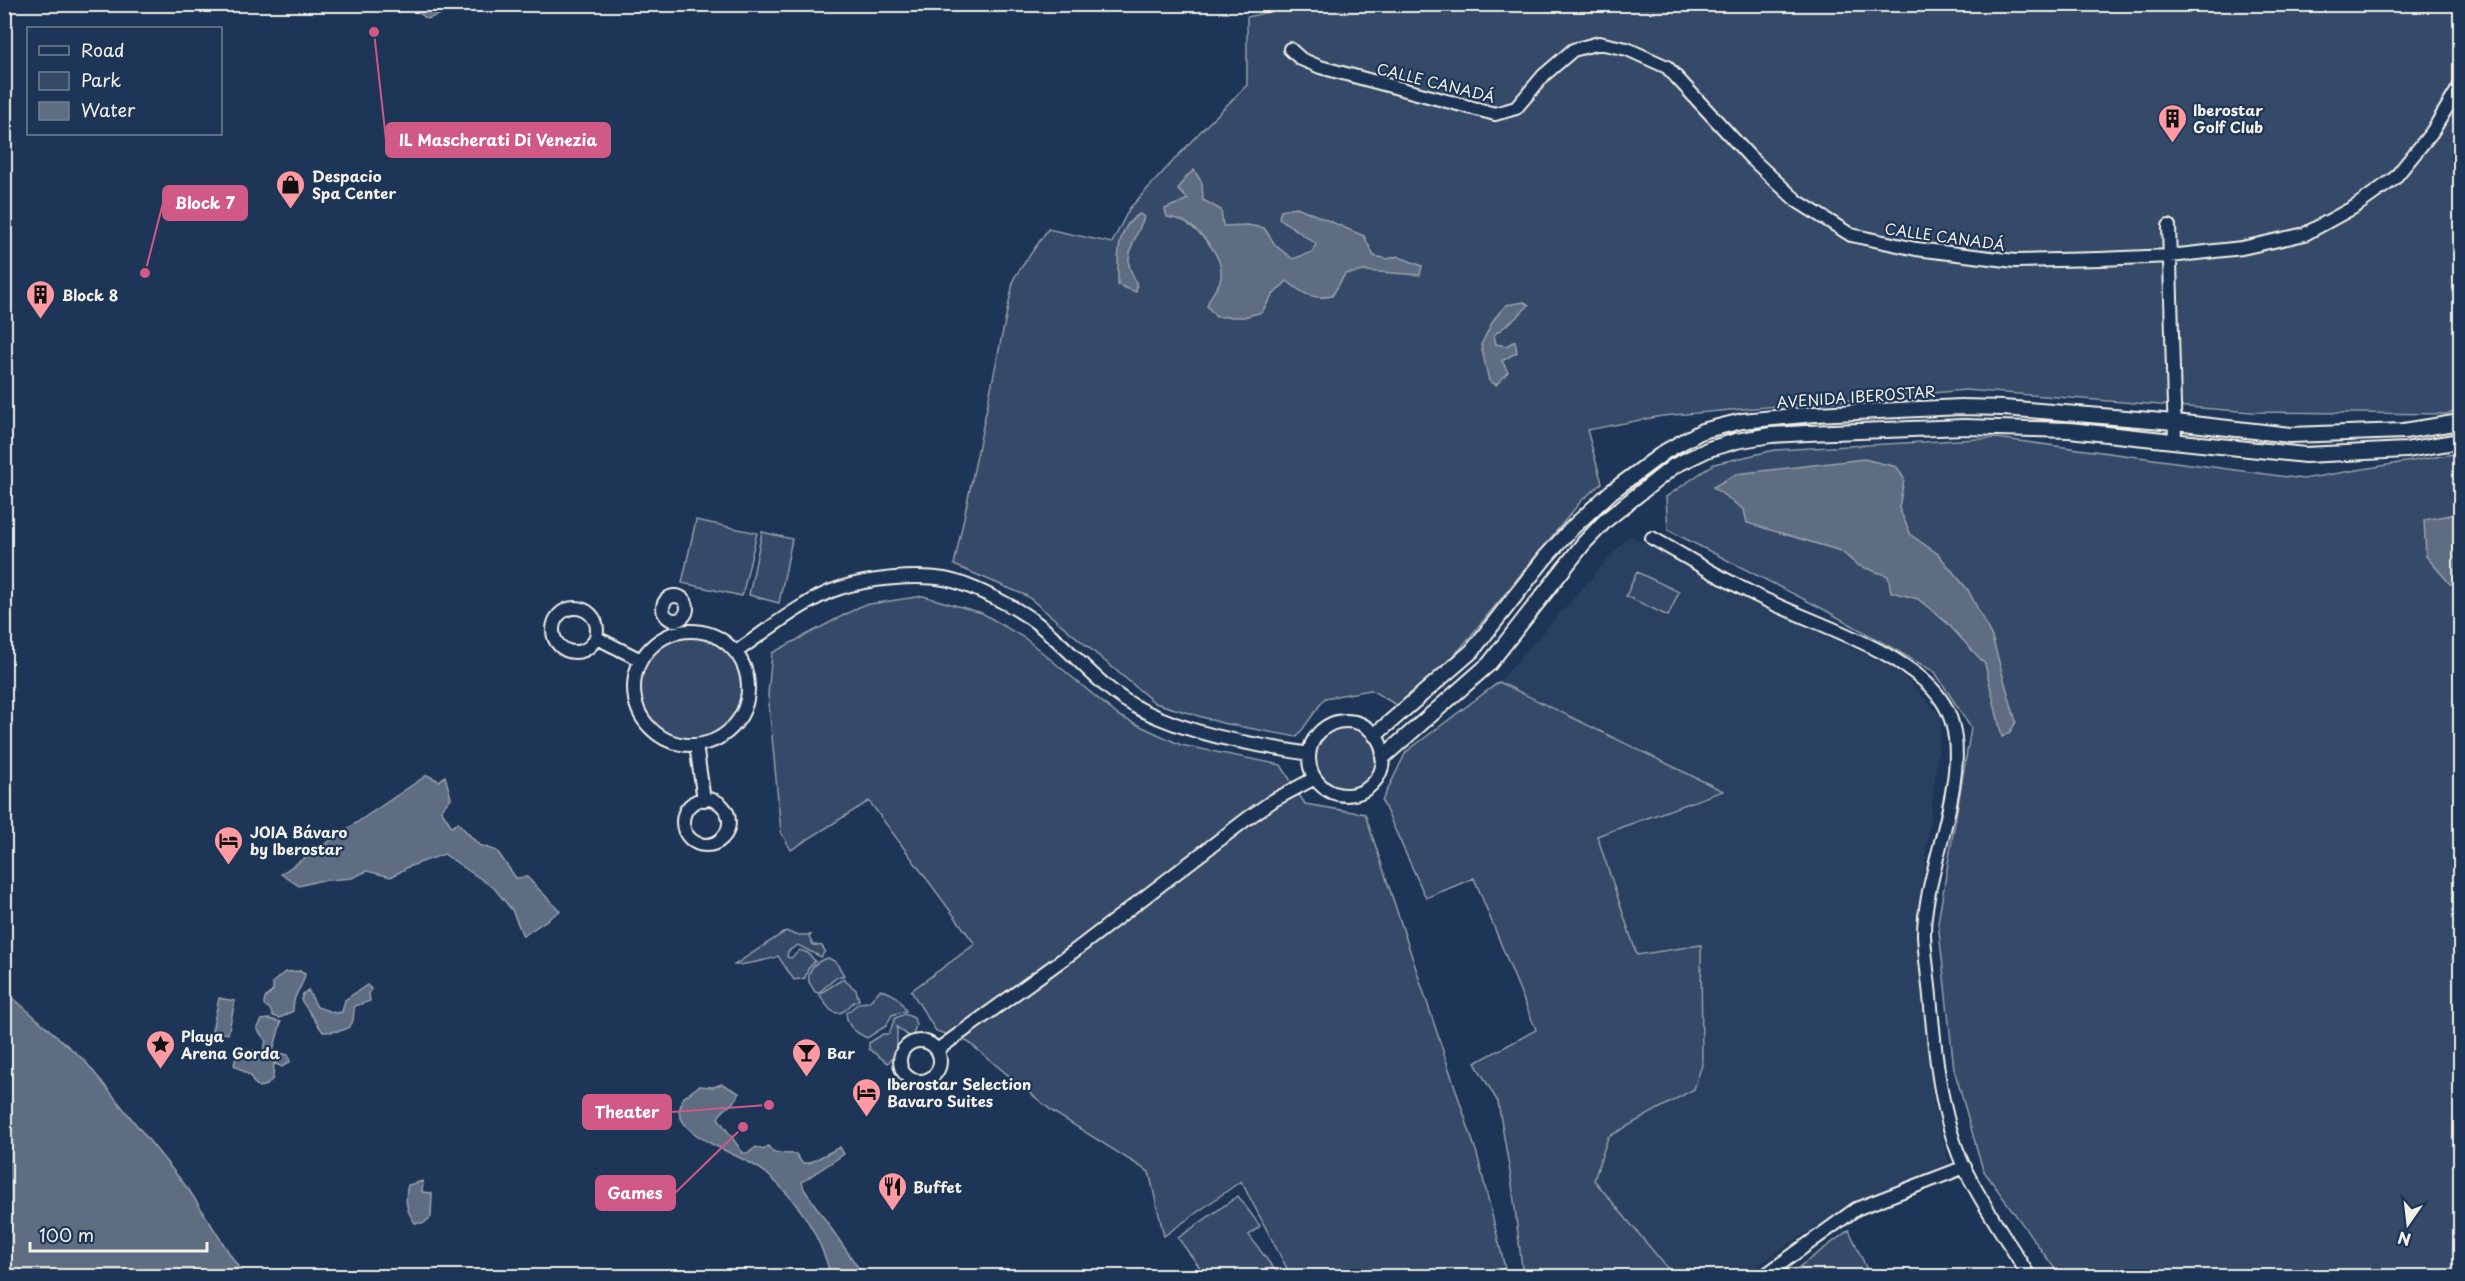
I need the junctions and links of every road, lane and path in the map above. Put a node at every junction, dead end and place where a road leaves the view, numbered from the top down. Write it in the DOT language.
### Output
graph roads {
  1 [pos="1290,49"];
  2 [pos="2460,86"];
  3 [pos="2169,226"];
  4 [pos="2170,256"];
  5 [pos="2175,422"];
  6 [pos="2460,422"];
  7 [pos="2175,441"];
  8 [pos="2460,441"];
  9 [pos="1652,538"];
  10 [pos="597,638"];
  11 [pos="736,652"];
  12 [pos="642,660"];
  13 [pos="1375,735"];
  14 [pos="696,745"];
  15 [pos="1309,754"];
  16 [pos="1383,757"];
  17 [pos="1315,778"];
  18 [pos="704,800"];
  19 [pos="937,1050"];
  20 [pos="1965,1167"];
  21 [pos="1764,1276"];
  22 [pos="2029,1276"];
  1 -- 4 [label="street, CALLE CANADÁ"];
  2 -- 4 [label="street, CALLE CANADÁ"];
  3 -- 4 [label="street"];
  4 -- 5 [label="street"];
  5 -- 6 [label="street, AVENIDA IBEROSTAR"];
  5 -- 7 [label="street"];
  5 -- 13 [label="street, AVENIDA IBEROSTAR"];
  7 -- 8 [label="street"];
  7 -- 16 [label="street"];
  9 -- 20 [label="street"];
  10 -- 12 [label="street"];
  11 -- 12 [label="street"];
  11 -- 14 [label="street"];
  11 -- 15 [label="street"];
  12 -- 14 [label="street"];
  13 -- 15 [label="street"];
  13 -- 16 [label="street"];
  14 -- 18 [label="street"];
  15 -- 17 [label="street"];
  16 -- 17 [label="street"];
  17 -- 19 [label="street"];
  20 -- 21 [label="street"];
  20 -- 22 [label="street"];
}
